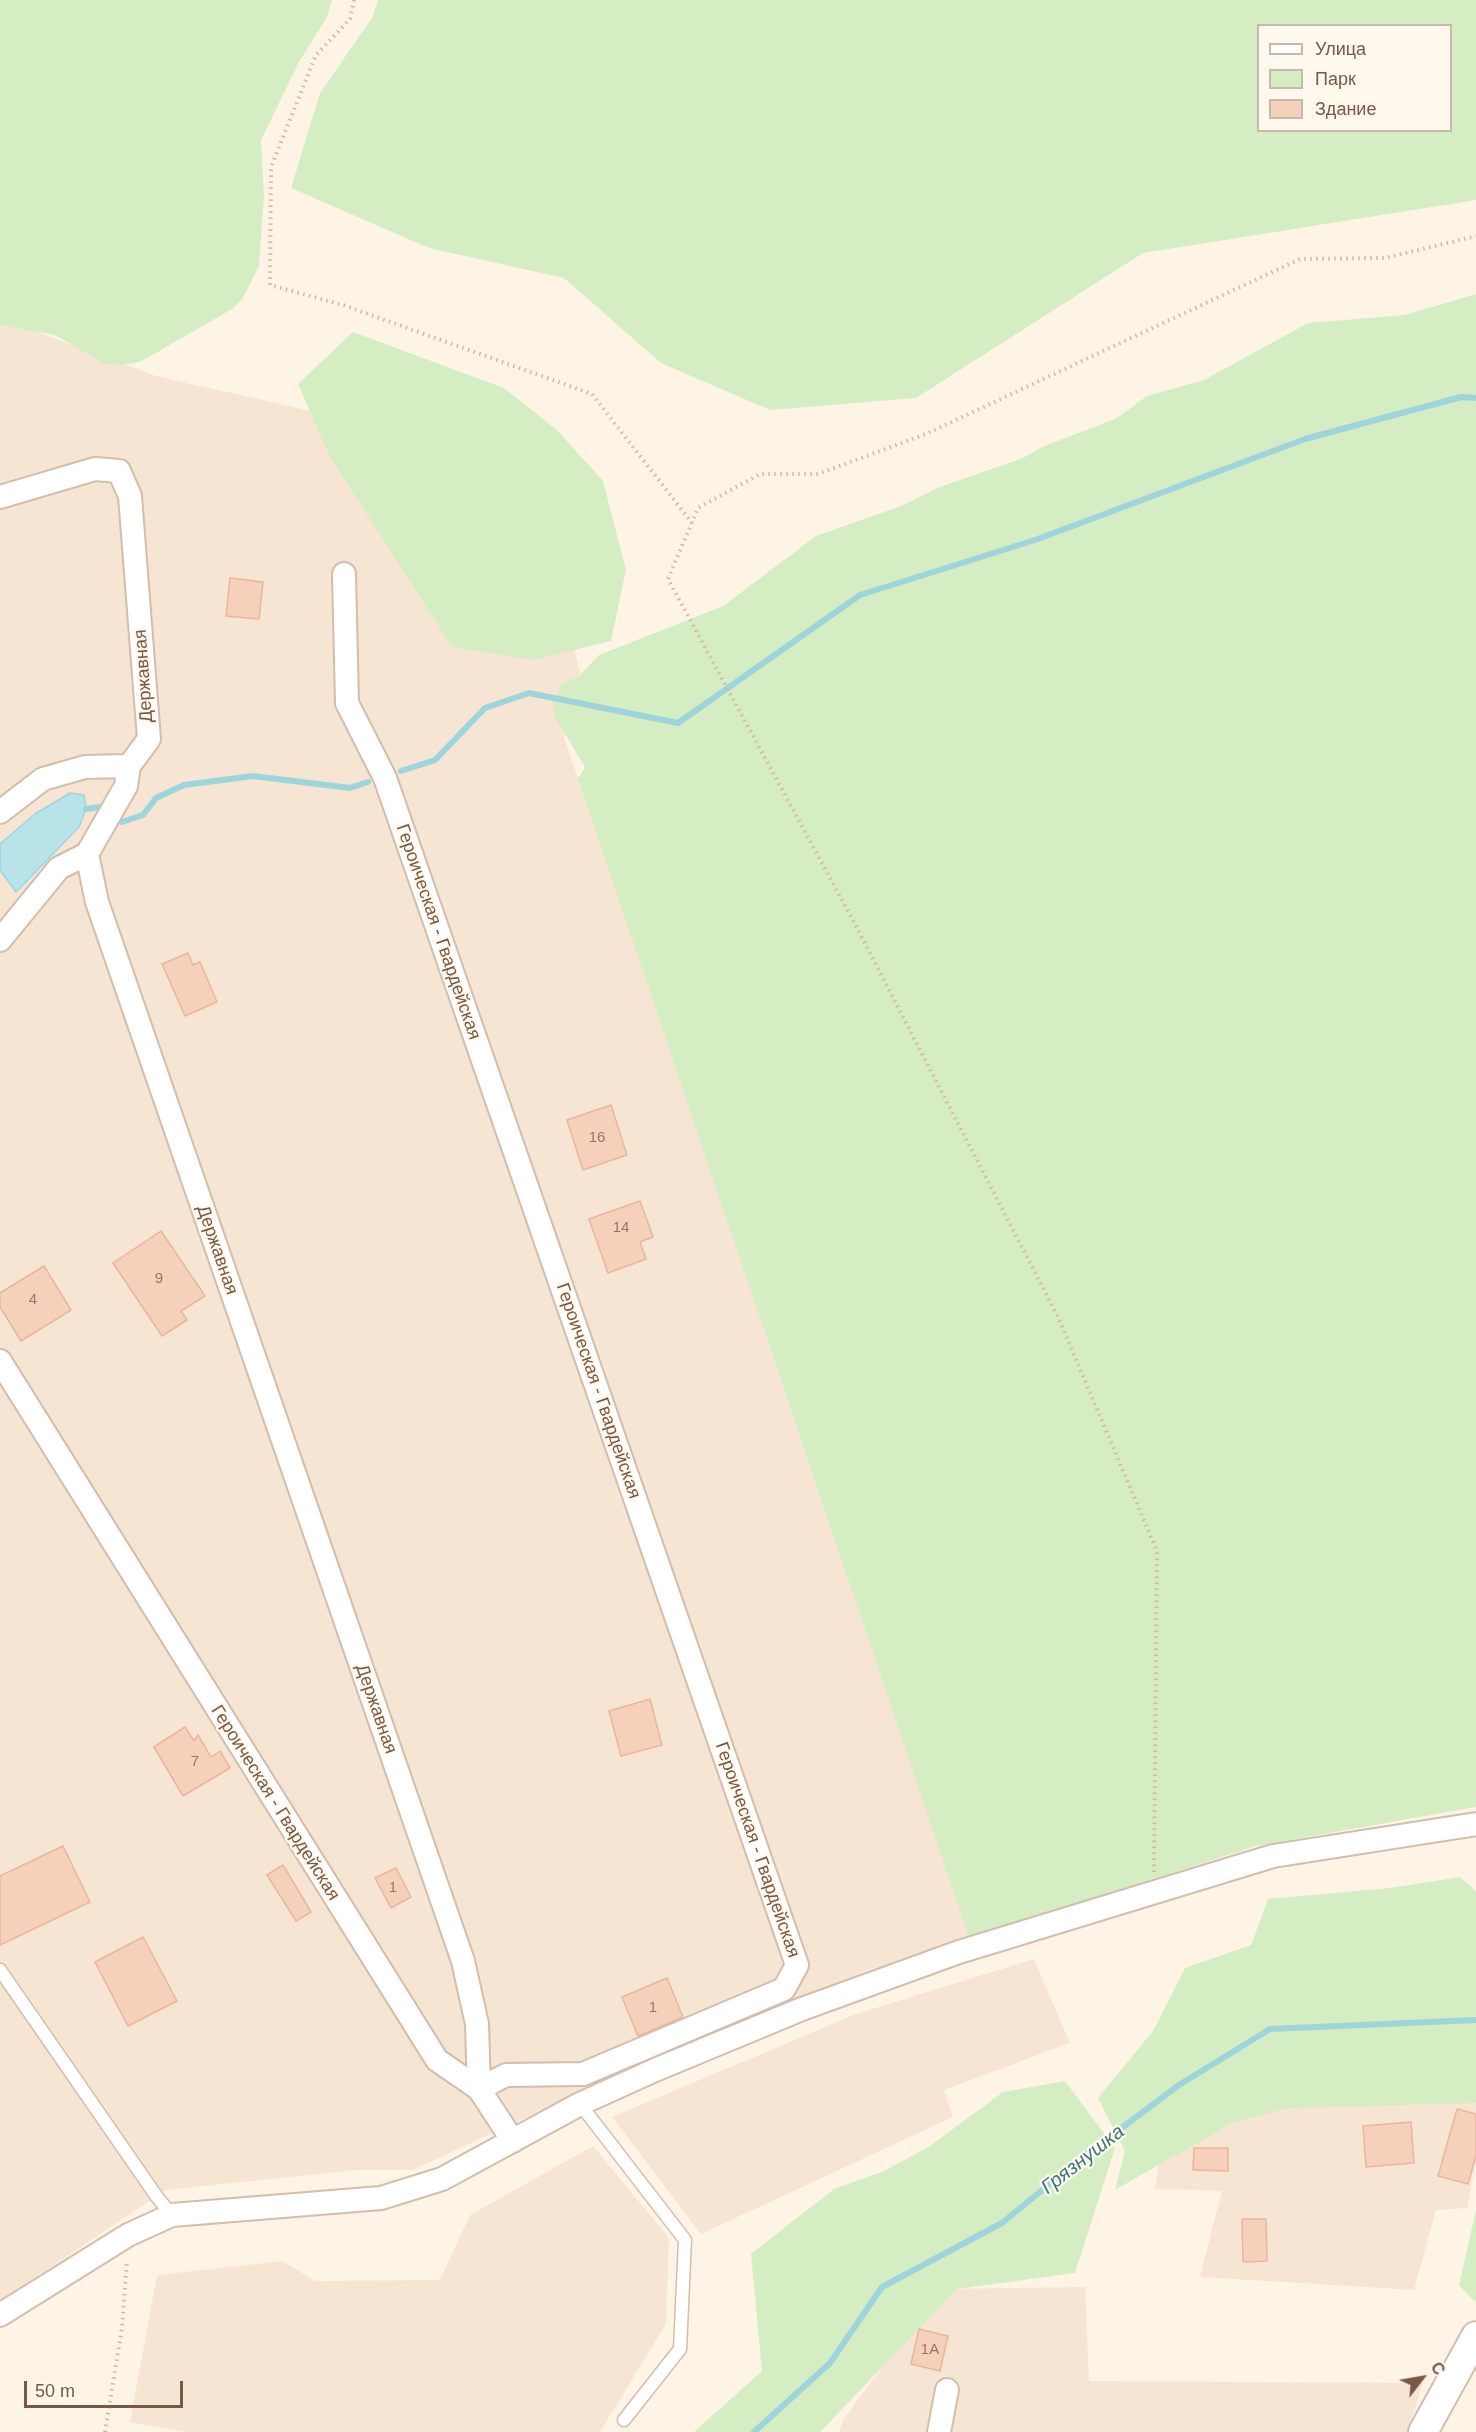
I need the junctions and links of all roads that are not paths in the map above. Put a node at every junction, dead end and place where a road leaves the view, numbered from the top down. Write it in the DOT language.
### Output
graph roads {
  1 [pos="0,497"];
  2 [pos="344,573"];
  3 [pos="129,766"];
  4 [pos="0,812"];
  5 [pos="87,854"];
  6 [pos="0,940"];
  7 [pos="0,1361"];
  8 [pos="1476,1824"];
  9 [pos="0,1970"];
  10 [pos="479,2088"];
  11 [pos="580,2104"];
  12 [pos="513,2140"];
  13 [pos="172,2215"];
  14 [pos="0,2315"];
  15 [pos="1476,2336"];
  16 [pos="947,2390"];
  17 [pos="624,2420"];
  18 [pos="939,2432"];
  19 [pos="1423,2432"];
  1 -- 3 [label="street, Державная"];
  2 -- 10 [label="street, Героическая - Гвардейская"];
  3 -- 4 [label="street"];
  3 -- 5 [label="street, Державная"];
  5 -- 6 [label="street"];
  5 -- 10 [label="street, Державная"];
  7 -- 10 [label="street, Героическая - Гвардейская"];
  8 -- 11 [label="street"];
  9 -- 13 [label="lane"];
  10 -- 12 [label="street"];
  11 -- 12 [label="street"];
  11 -- 17 [label="lane"];
  12 -- 13 [label="street"];
  13 -- 14 [label="street"];
  15 -- 19 [label="street"];
  16 -- 18 [label="street"];
}
